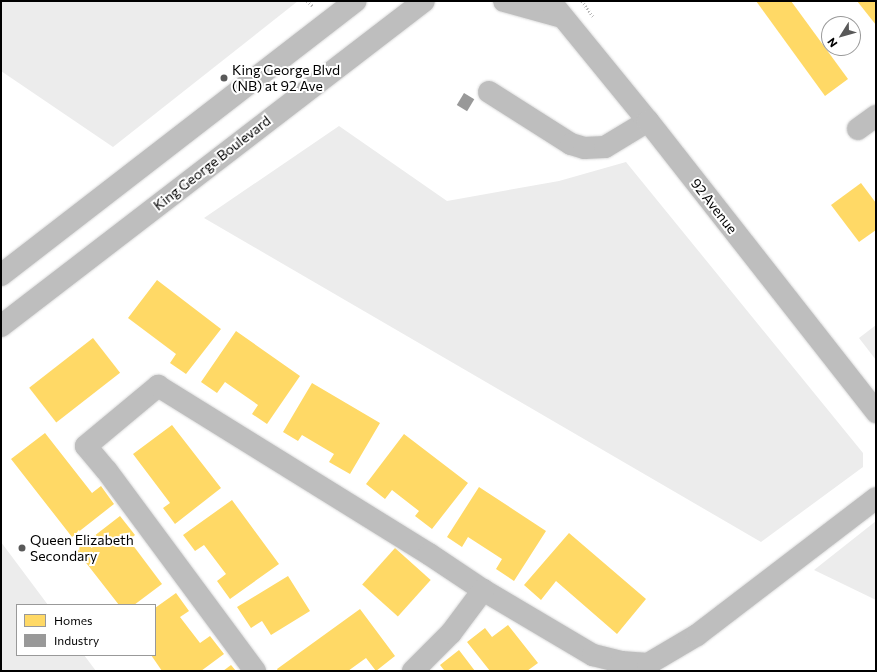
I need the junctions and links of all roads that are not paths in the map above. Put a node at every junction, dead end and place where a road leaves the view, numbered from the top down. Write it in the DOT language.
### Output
graph roads {
  1 [pos="356,1"];
  2 [pos="424,1"];
  3 [pos="504,1"];
  4 [pos="558,6"];
  5 [pos="489,92"];
  6 [pos="876,116"];
  7 [pos="648,121"];
  8 [pos="858,129"];
  9 [pos="1,275"];
  10 [pos="1,326"];
  11 [pos="876,412"];
  12 [pos="876,498"];
  13 [pos="483,590"];
  14 [pos="255,671"];
  15 [pos="413,671"];
  1 -- 9 [label="main road"];
  2 -- 10 [label="main road, King George Boulevard"];
  3 -- 4 [label="main road"];
  4 -- 7 [label="main road, 92 Avenue"];
  5 -- 7 [label="main road"];
  6 -- 8 [label="main road"];
  7 -- 11 [label="main road, 92 Avenue"];
  12 -- 13 [label="main road"];
  13 -- 14 [label="main road"];
  13 -- 15 [label="main road"];
}
